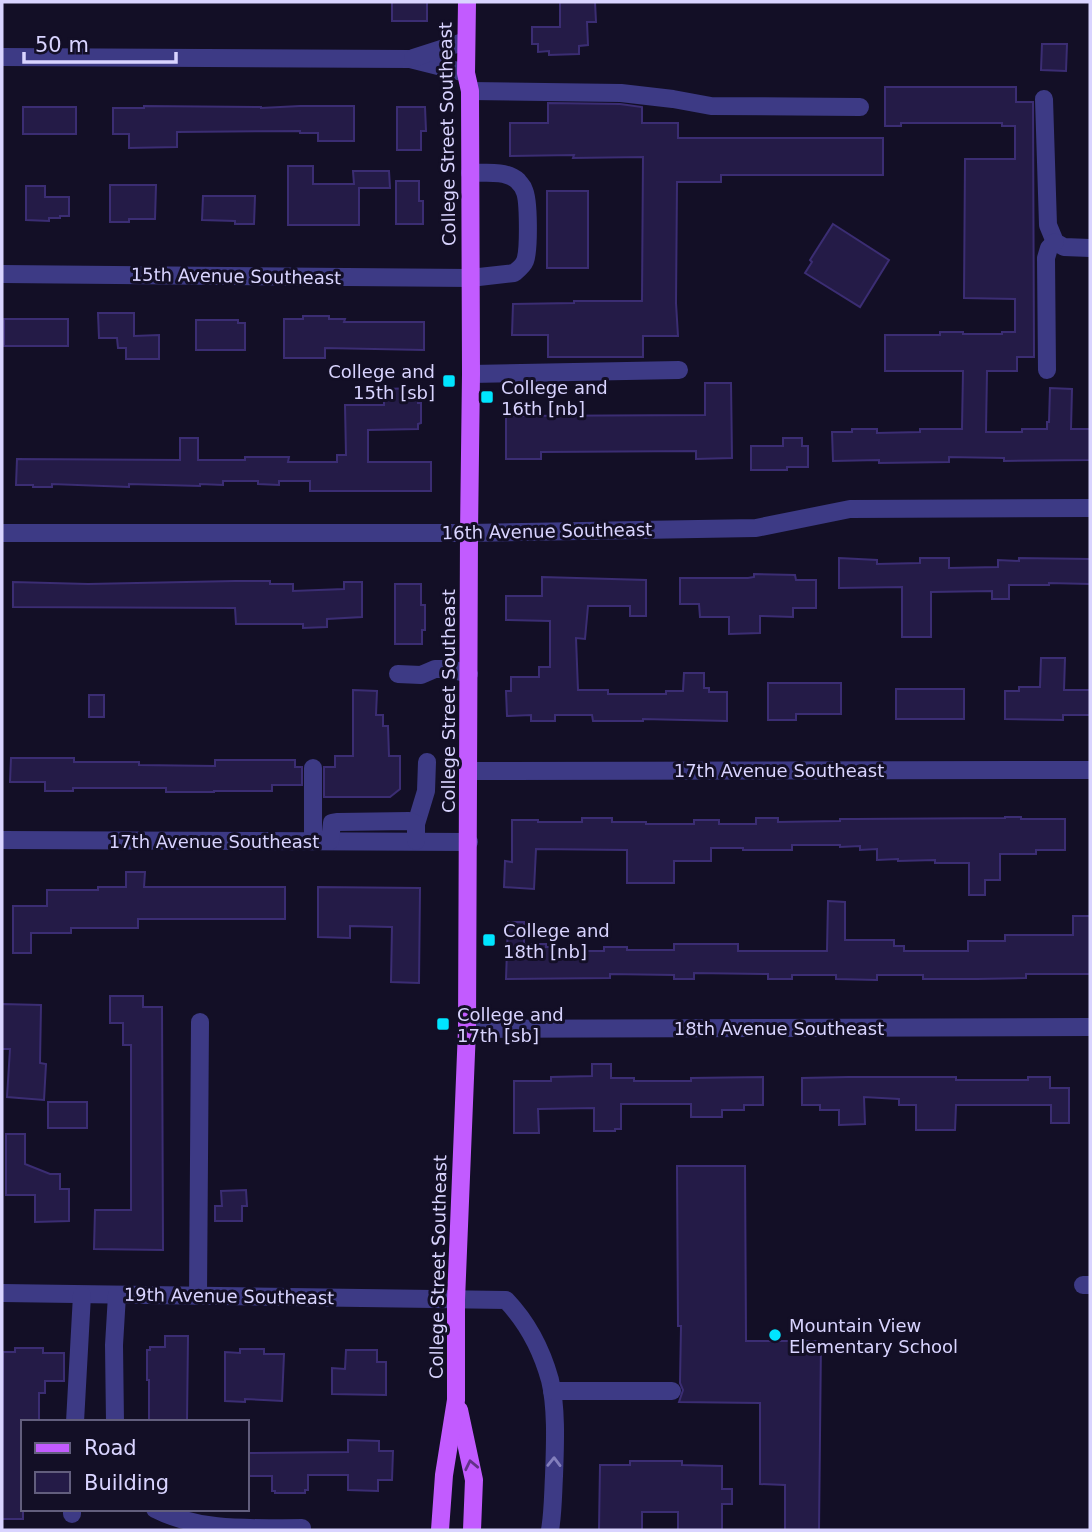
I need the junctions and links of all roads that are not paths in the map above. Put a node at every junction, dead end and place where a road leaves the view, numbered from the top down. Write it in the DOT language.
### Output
graph roads {
  1 [pos="467,2"];
  2 [pos="466,41"];
  3 [pos="2,57"];
  4 [pos="410,59"];
  5 [pos="468,82"];
  6 [pos="1044,99"];
  7 [pos="860,107"];
  8 [pos="470,173"];
  9 [pos="1055,242"];
  10 [pos="1082,248"];
  11 [pos="2,274"];
  12 [pos="470,278"];
  13 [pos="680,370"];
  14 [pos="1047,370"];
  15 [pos="471,374"];
  16 [pos="1090,508"];
  17 [pos="2,533"];
  18 [pos="469,533"];
  19 [pos="398,674"];
  20 [pos="469,674"];
  21 [pos="427,762"];
  22 [pos="313,768"];
  23 [pos="1090,770"];
  24 [pos="469,771"];
  25 [pos="416,833"];
  26 [pos="2,840"];
  27 [pos="322,841"];
  28 [pos="469,842"];
  29 [pos="200,1022"];
  30 [pos="1090,1027"];
  31 [pos="467,1029"];
  32 [pos="2,1293"];
  33 [pos="82,1294"];
  34 [pos="117,1295"];
  35 [pos="198,1296"];
  36 [pos="456,1300"];
  37 [pos="552,1391"];
  38 [pos="672,1391"];
  39 [pos="456,1400"];
  40 [pos="75,1420"];
  41 [pos="115,1420"];
  42 [pos="159,1511"];
  43 [pos="302,1528"];
  44 [pos="440,1530"];
  45 [pos="472,1530"];
  46 [pos="550,1530"];
  1 -- 2 [label="main road, College Street Southeast"];
  2 -- 4 [label="street"];
  2 -- 5 [label="main road, College Street Southeast"];
  3 -- 4 [label="street"];
  4 -- 5 [label="street"];
  5 -- 7 [label="street"];
  5 -- 8 [label="main road, College Street Southeast"];
  6 -- 9 [label="street"];
  8 -- 12 [label="main road, College Street Southeast"];
  8 -- 12 [label="street, 15th Avenue Southeast"];
  9 -- 10 [label="street"];
  9 -- 14 [label="street"];
  11 -- 12 [label="street, 15th Avenue Southeast"];
  12 -- 15 [label="main road, College Street Southeast"];
  13 -- 15 [label="street"];
  15 -- 18 [label="main road, College Street Southeast"];
  16 -- 18 [label="street, 16th Avenue Southeast"];
  17 -- 18 [label="street, 16th Avenue Southeast"];
  18 -- 20 [label="main road, College Street Southeast"];
  19 -- 20 [label="street"];
  20 -- 24 [label="main road, College Street Southeast"];
  21 -- 25 [label="street"];
  22 -- 27 [label="street"];
  23 -- 24 [label="street, 17th Avenue Southeast"];
  24 -- 28 [label="main road, College Street Southeast"];
  25 -- 27 [label="street, 17th Avenue Southeast"];
  25 -- 28 [label="street, 17th Avenue Southeast"];
  26 -- 27 [label="street, 17th Avenue Southeast"];
  28 -- 31 [label="main road, College Street Southeast"];
  29 -- 35 [label="street"];
  30 -- 31 [label="street, 18th Avenue Southeast"];
  31 -- 36 [label="main road, College Street Southeast"];
  32 -- 33 [label="street, 19th Avenue Southeast"];
  33 -- 34 [label="street, 19th Avenue Southeast"];
  33 -- 40 [label="street"];
  34 -- 35 [label="street, 19th Avenue Southeast"];
  34 -- 41 [label="street"];
  35 -- 36 [label="street, 19th Avenue Southeast"];
  36 -- 37 [label="street, 19th Avenue Southeast"];
  36 -- 39 [label="main road, College Street Southeast"];
  37 -- 38 [label="street"];
  46 -- 37 [label="street, one-way"];
  39 -- 44 [label="main road, College Street Southeast"];
  45 -- 39 [label="main road, College Street Southeast, one-way"];
  42 -- 43 [label="street"];
}
